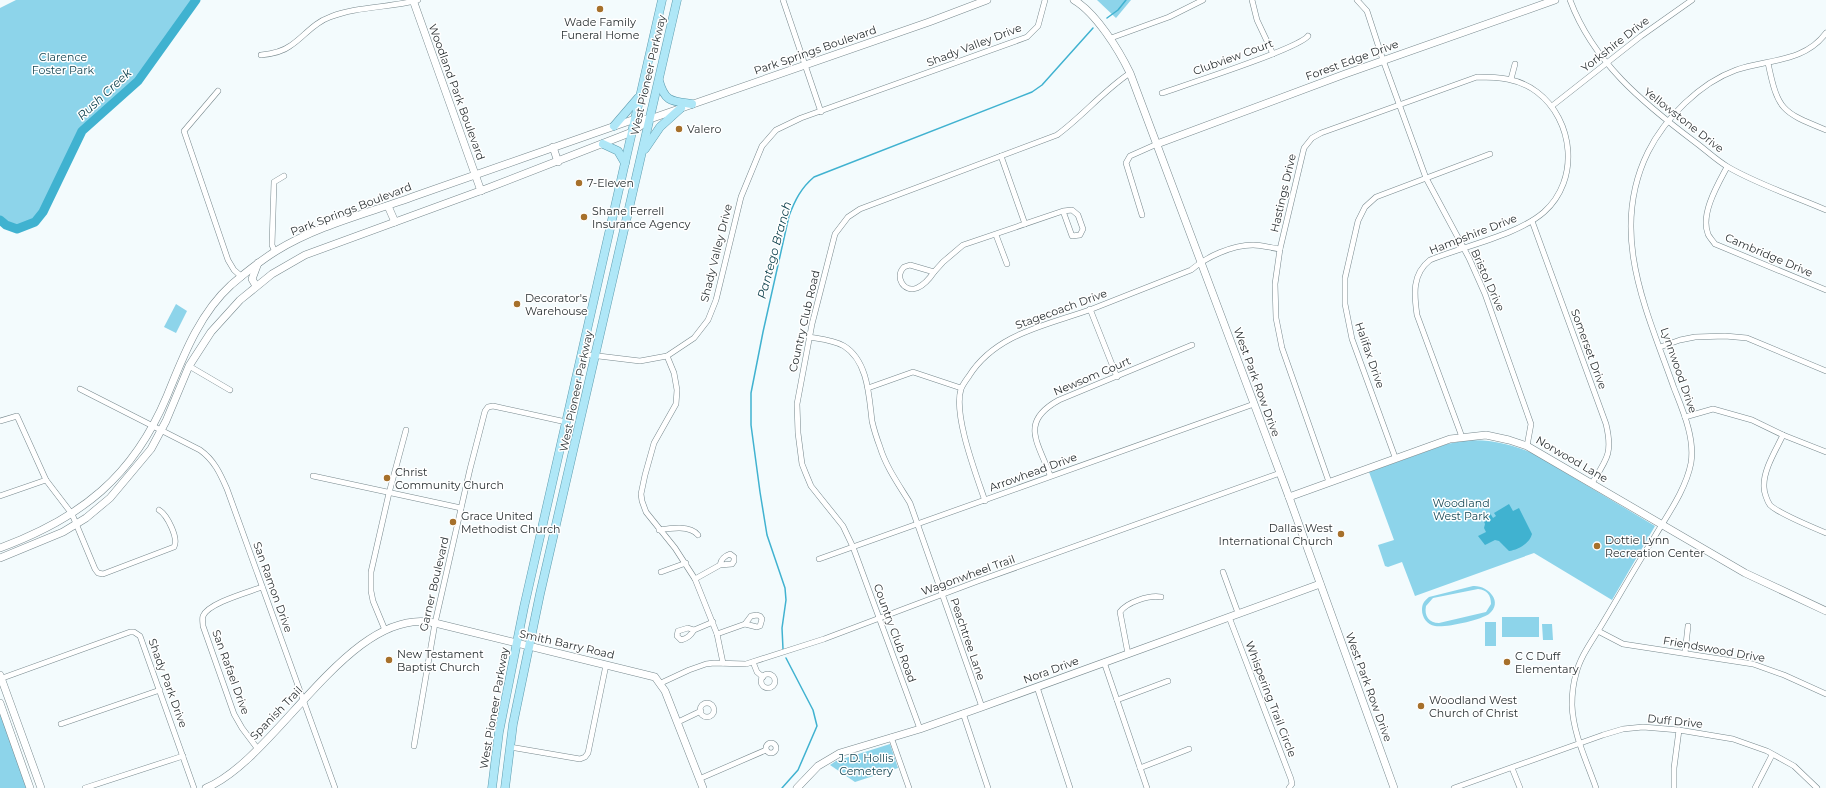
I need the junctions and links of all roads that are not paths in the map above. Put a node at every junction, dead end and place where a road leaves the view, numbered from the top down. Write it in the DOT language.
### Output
graph roads {
  1 [pos="414,0"];
  2 [pos="662,0"];
  3 [pos="677,0"];
  4 [pos="783,0"];
  5 [pos="986,0"];
  6 [pos="1045,0"];
  7 [pos="1074,0"];
  8 [pos="1203,0"];
  9 [pos="1252,0"];
  10 [pos="1357,0"];
  11 [pos="1555,0"];
  12 [pos="1570,0"];
  13 [pos="1692,0"];
  14 [pos="1308,36"];
  15 [pos="1825,37"];
  16 [pos="1111,38"];
  17 [pos="1273,54"];
  18 [pos="261,55"];
  19 [pos="1383,60"];
  20 [pos="1607,63"];
  21 [pos="1515,64"];
  22 [pos="1768,64"];
  23 [pos="805,65"];
  24 [pos="1130,73"];
  25 [pos="659,79"];
  26 [pos="1511,79"];
  27 [pos="218,91"];
  28 [pos="641,92"];
  29 [pos="1162,93"];
  30 [pos="692,104"];
  31 [pos="1399,105"];
  32 [pos="1552,106"];
  33 [pos="681,108"];
  34 [pos="821,112"];
  35 [pos="635,119"];
  36 [pos="650,119"];
  37 [pos="1668,122"];
  38 [pos="614,126"];
  39 [pos="1826,130"];
  40 [pos="632,132"];
  41 [pos="603,144"];
  42 [pos="1157,144"];
  43 [pos="553,147"];
  44 [pos="642,154"];
  45 [pos="1490,154"];
  46 [pos="1001,156"];
  47 [pos="558,162"];
  48 [pos="625,163"];
  49 [pos="1728,167"];
  50 [pos="475,174"];
  51 [pos="284,176"];
  52 [pos="1426,178"];
  53 [pos="481,191"];
  54 [pos="388,206"];
  55 [pos="1826,210"];
  56 [pos="1063,211"];
  57 [pos="1142,215"];
  58 [pos="1532,221"];
  59 [pos="395,222"];
  60 [pos="1025,224"];
  61 [pos="996,235"];
  62 [pos="1462,248"];
  63 [pos="1280,249"];
  64 [pos="275,252"];
  65 [pos="1201,262"];
  66 [pos="258,263"];
  67 [pos="1007,264"];
  68 [pos="934,272"];
  69 [pos="242,277"];
  70 [pos="256,286"];
  71 [pos="1826,290"];
  72 [pos="1090,309"];
  73 [pos="809,337"];
  74 [pos="1192,344"];
  75 [pos="1660,347"];
  76 [pos="582,354"];
  77 [pos="595,356"];
  78 [pos="667,356"];
  79 [pos="189,366"];
  80 [pos="1826,371"];
  81 [pos="1117,377"];
  82 [pos="868,388"];
  83 [pos="961,388"];
  84 [pos="80,389"];
  85 [pos="230,390"];
  86 [pos="1254,404"];
  87 [pos="1685,417"];
  88 [pos="0,421"];
  89 [pos="566,422"];
  90 [pos="152,425"];
  91 [pos="161,430"];
  92 [pos="406,430"];
  93 [pos="1783,435"];
  94 [pos="1462,437"];
  95 [pos="1527,446"];
  96 [pos="1826,452"];
  97 [pos="1395,458"];
  98 [pos="1280,473"];
  99 [pos="313,476"];
  100 [pos="1050,476"];
  101 [pos="46,480"];
  102 [pos="1329,482"];
  103 [pos="1592,483"];
  104 [pos="389,493"];
  105 [pos="0,496"];
  106 [pos="1289,497"];
  107 [pos="985,501"];
  108 [pos="461,508"];
  109 [pos="159,510"];
  110 [pos="72,514"];
  111 [pos="76,524"];
  112 [pos="917,524"];
  113 [pos="1662,525"];
  114 [pos="659,530"];
  115 [pos="1826,533"];
  116 [pos="698,535"];
  117 [pos="853,547"];
  118 [pos="0,548"];
  119 [pos="0,558"];
  120 [pos="819,559"];
  121 [pos="686,563"];
  122 [pos="720,565"];
  123 [pos="661,572"];
  124 [pos="1223,572"];
  125 [pos="695,578"];
  126 [pos="1320,584"];
  127 [pos="262,587"];
  128 [pos="942,594"];
  129 [pos="1161,597"];
  130 [pos="1826,611"];
  131 [pos="1238,613"];
  132 [pos="1229,617"];
  133 [pos="879,618"];
  134 [pos="713,622"];
  135 [pos="434,623"];
  136 [pos="745,624"];
  137 [pos="1688,626"];
  138 [pos="385,630"];
  139 [pos="694,630"];
  140 [pos="1598,631"];
  141 [pos="717,634"];
  142 [pos="516,643"];
  143 [pos="359,647"];
  144 [pos="529,647"];
  145 [pos="1684,653"];
  146 [pos="1128,654"];
  147 [pos="753,662"];
  148 [pos="1104,662"];
  149 [pos="723,663"];
  150 [pos="606,665"];
  151 [pos="0,677"];
  152 [pos="763,677"];
  153 [pos="1168,682"];
  154 [pos="661,683"];
  155 [pos="1037,687"];
  156 [pos="160,690"];
  157 [pos="1826,694"];
  158 [pos="1117,700"];
  159 [pos="303,701"];
  160 [pos="0,703"];
  161 [pos="982,707"];
  162 [pos="701,711"];
  163 [pos="963,713"];
  164 [pos="678,722"];
  165 [pos="61,724"];
  166 [pos="920,729"];
  167 [pos="1679,730"];
  168 [pos="891,737"];
  169 [pos="1580,743"];
  170 [pos="414,746"];
  171 [pos="510,747"];
  172 [pos="257,748"];
  173 [pos="1189,749"];
  174 [pos="766,750"];
  175 [pos="1772,755"];
  176 [pos="183,756"];
  177 [pos="1140,768"];
  178 [pos="1512,768"];
  179 [pos="699,779"];
  180 [pos="30,788"];
  181 [pos="41,788"];
  182 [pos="85,788"];
  183 [pos="194,788"];
  184 [pos="206,788"];
  185 [pos="335,788"];
  186 [pos="492,788"];
  187 [pos="505,788"];
  188 [pos="703,788"];
  189 [pos="797,788"];
  190 [pos="909,788"];
  191 [pos="988,788"];
  192 [pos="1070,788"];
  193 [pos="1148,788"];
  194 [pos="1289,788"];
  195 [pos="1394,788"];
  196 [pos="1454,788"];
  197 [pos="1520,788"];
  198 [pos="1596,788"];
  199 [pos="1674,788"];
  200 [pos="1755,788"];
  201 [pos="1817,788"];
  1 -- 18 [label="street"];
  1 -- 50 [label="main road, Woodland Park Boulevard"];
  2 -- 28 [label="main road, West Pioneer Parkway"];
  3 -- 25 [label="main road, West Pioneer Parkway"];
  4 -- 23 [label="street"];
  5 -- 23 [label="main road, Park Springs Boulevard"];
  6 -- 34 [label="street, Shady Valley Drive"];
  7 -- 16 [label="main road, West Park Row Drive"];
  8 -- 16 [label="street"];
  9 -- 17 [label="street"];
  10 -- 19 [label="street"];
  11 -- 19 [label="main road, Forest Edge Drive"];
  12 -- 20 [label="street, Yellowstone Drive"];
  13 -- 20 [label="street, Yorkshire Drive"];
  14 -- 17 [label="street, Clubview Court"];
  15 -- 22 [label="street, Lynnwood Drive"];
  16 -- 24 [label="main road, West Park Row Drive"];
  17 -- 29 [label="street, Clubview Court"];
  19 -- 31 [label="street, Bristol Drive"];
  19 -- 42 [label="main road, Forest Edge Drive"];
  20 -- 32 [label="street, Yorkshire Drive"];
  20 -- 37 [label="street, Yellowstone Drive"];
  21 -- 26 [label="street"];
  22 -- 37 [label="street, Lynnwood Drive"];
  22 -- 39 [label="street"];
  23 -- 30 [label="main road, Park Springs Boulevard"];
  23 -- 34 [label="street"];
  24 -- 42 [label="main road, West Park Row Drive"];
  24 -- 46 [label="street, Country Club Road"];
  25 -- 30 [label="main road"];
  25 -- 36 [label="main road, West Pioneer Parkway"];
  26 -- 31 [label="street, Hastings Drive"];
  26 -- 32 [label="street, Hastings Drive"];
  27 -- 69 [label="street"];
  28 -- 35 [label="main road, West Pioneer Parkway"];
  28 -- 38 [label="main road"];
  30 -- 33 [label="main road, Park Springs Boulevard"];
  31 -- 52 [label="street, Bristol Drive"];
  31 -- 63 [label="street, Hastings Drive"];
  32 -- 58 [label="street, Hampshire Drive"];
  33 -- 36 [label="main road, Park Springs Boulevard"];
  33 -- 44 [label="main road"];
  34 -- 78 [label="street, Shady Valley Drive"];
  35 -- 36 [label="main road, Park Springs Boulevard"];
  35 -- 38 [label="main road, Park Springs Boulevard"];
  35 -- 40 [label="main road, West Pioneer Parkway"];
  36 -- 40 [label="main road, Park Springs Boulevard"];
  36 -- 44 [label="main road, West Pioneer Parkway"];
  37 -- 49 [label="street, Yellowstone Drive"];
  37 -- 75 [label="street, Lynnwood Drive"];
  38 -- 43 [label="main road, Park Springs Boulevard"];
  40 -- 41 [label="main road, Park Springs Boulevard"];
  40 -- 48 [label="main road, West Pioneer Parkway"];
  41 -- 47 [label="main road, Park Springs Boulevard"];
  41 -- 48 [label="main road"];
  42 -- 57 [label="street"];
  42 -- 65 [label="main road, West Park Row Drive"];
  43 -- 47 [label="main road"];
  43 -- 50 [label="main road, Park Springs Boulevard"];
  44 -- 77 [label="main road, West Pioneer Parkway"];
  45 -- 52 [label="street, Halifax Drive"];
  46 -- 60 [label="street"];
  46 -- 73 [label="street, Country Club Road"];
  47 -- 53 [label="main road, Park Springs Boulevard"];
  48 -- 76 [label="main road, West Pioneer Parkway"];
  49 -- 55 [label="street, Yellowstone Drive"];
  49 -- 71 [label="street, Cambridge Drive"];
  50 -- 53 [label="main road, Woodland Park Boulevard"];
  50 -- 54 [label="main road, Park Springs Boulevard"];
  51 -- 64 [label="street"];
  52 -- 62 [label="street, Bristol Drive"];
  52 -- 97 [label="street, Halifax Drive"];
  53 -- 59 [label="main road, Park Springs Boulevard"];
  54 -- 59 [label="main road"];
  54 -- 64 [label="main road, Park Springs Boulevard"];
  56 -- 56 [label="street"];
  56 -- 60 [label="street"];
  58 -- 62 [label="street, Hampshire Drive"];
  58 -- 103 [label="street, Somerset Drive"];
  59 -- 70 [label="main road, Park Springs Boulevard"];
  60 -- 61 [label="street"];
  61 -- 67 [label="street"];
  61 -- 68 [label="street"];
  62 -- 94 [label="street, Hampshire Drive"];
  62 -- 95 [label="street, Bristol Drive"];
  63 -- 65 [label="street, Stagecoach Drive"];
  63 -- 102 [label="street, Hastings Drive"];
  64 -- 66 [label="main road, Park Springs Boulevard"];
  65 -- 72 [label="street, Stagecoach Drive"];
  65 -- 86 [label="main road, West Park Row Drive"];
  66 -- 69 [label="main road, Park Springs Boulevard"];
  66 -- 70 [label="main road"];
  68 -- 68 [label="street"];
  69 -- 90 [label="main road, Park Springs Boulevard"];
  70 -- 79 [label="main road, Park Springs Boulevard"];
  72 -- 81 [label="street"];
  72 -- 83 [label="street, Stagecoach Drive"];
  73 -- 82 [label="street, Peachtree Lane"];
  73 -- 117 [label="street, Country Club Road"];
  74 -- 81 [label="street, Newsom Court"];
  75 -- 80 [label="street"];
  75 -- 87 [label="street, Lynnwood Drive"];
  76 -- 77 [label="street, Shady Valley Drive"];
  76 -- 89 [label="main road, West Pioneer Parkway"];
  77 -- 78 [label="street, Shady Valley Drive"];
  77 -- 144 [label="main road, West Pioneer Parkway"];
  78 -- 114 [label="street"];
  79 -- 85 [label="street"];
  79 -- 91 [label="main road, Park Springs Boulevard"];
  81 -- 100 [label="street, Newsom Court"];
  82 -- 83 [label="street"];
  82 -- 112 [label="street, Peachtree Lane"];
  83 -- 107 [label="street"];
  84 -- 90 [label="street, San Ramon Drive"];
  86 -- 98 [label="main road, West Park Row Drive"];
  86 -- 100 [label="street, Arrowhead Drive"];
  87 -- 93 [label="street"];
  87 -- 113 [label="street, Lynnwood Drive"];
  88 -- 101 [label="street"];
  89 -- 108 [label="street, Garner Boulevard"];
  89 -- 142 [label="main road, West Pioneer Parkway"];
  90 -- 91 [label="street, San Ramon Drive"];
  90 -- 110 [label="main road, Park Springs Boulevard"];
  91 -- 111 [label="main road, Park Springs Boulevard"];
  91 -- 127 [label="street, San Ramon Drive"];
  92 -- 104 [label="street"];
  93 -- 96 [label="street"];
  93 -- 115 [label="street"];
  94 -- 95 [label="main road, Norwood Lane"];
  94 -- 97 [label="main road, Norwood Lane"];
  95 -- 103 [label="main road, Norwood Lane"];
  97 -- 102 [label="main road, Norwood Lane"];
  98 -- 106 [label="main road, West Park Row Drive"];
  98 -- 128 [label="street, Wagonwheel Trail"];
  99 -- 104 [label="street"];
  100 -- 107 [label="street, Arrowhead Drive"];
  101 -- 105 [label="street"];
  101 -- 110 [label="street"];
  102 -- 106 [label="main road, Norwood Lane"];
  103 -- 113 [label="main road, Norwood Lane"];
  104 -- 108 [label="street"];
  104 -- 138 [label="street"];
  106 -- 126 [label="main road, West Park Row Drive"];
  107 -- 112 [label="street, Arrowhead Drive"];
  108 -- 135 [label="street, Garner Boulevard"];
  109 -- 111 [label="street"];
  110 -- 111 [label="street"];
  110 -- 118 [label="main road, Park Springs Boulevard"];
  111 -- 119 [label="main road, Park Springs Boulevard"];
  112 -- 117 [label="street, Arrowhead Drive"];
  112 -- 128 [label="street, Peachtree Lane"];
  113 -- 130 [label="main road, Norwood Lane"];
  113 -- 140 [label="street, Lynnwood Drive"];
  114 -- 116 [label="street"];
  114 -- 121 [label="street"];
  117 -- 120 [label="street, Arrowhead Drive"];
  117 -- 133 [label="street, Country Club Road"];
  121 -- 123 [label="street"];
  121 -- 125 [label="street"];
  122 -- 125 [label="street"];
  124 -- 131 [label="street"];
  125 -- 134 [label="street"];
  126 -- 131 [label="main road, Nora Drive"];
  126 -- 195 [label="main road, West Park Row Drive"];
  127 -- 159 [label="street, San Ramon Drive"];
  127 -- 172 [label="street, San Rafael Drive"];
  128 -- 133 [label="street, Wagonwheel Trail"];
  128 -- 161 [label="street, Peachtree Lane"];
  129 -- 146 [label="street"];
  131 -- 132 [label="main road, Nora Drive"];
  132 -- 146 [label="main road, Nora Drive"];
  132 -- 194 [label="street, Whispering Trail Circle"];
  133 -- 147 [label="street, Wagonwheel Trail"];
  133 -- 166 [label="street, Country Club Road"];
  134 -- 139 [label="street"];
  134 -- 141 [label="street"];
  135 -- 138 [label="main road, Smith Barry Road"];
  135 -- 142 [label="main road, Smith Barry Road"];
  135 -- 170 [label="street, Garner Boulevard"];
  136 -- 141 [label="street"];
  137 -- 145 [label="street"];
  138 -- 143 [label="main road, Smith Barry Road"];
  140 -- 145 [label="street, Friendswood Drive"];
  140 -- 169 [label="street, Lynnwood Drive"];
  141 -- 149 [label="street"];
  142 -- 144 [label="main road, Smith Barry Road"];
  142 -- 186 [label="main road, West Pioneer Parkway"];
  143 -- 159 [label="main road, Spanish Trail"];
  144 -- 150 [label="main road, Smith Barry Road"];
  144 -- 171 [label="main road, West Pioneer Parkway"];
  145 -- 157 [label="street, Friendswood Drive"];
  146 -- 148 [label="main road, Nora Drive"];
  147 -- 149 [label="street, Wagonwheel Trail"];
  147 -- 152 [label="street"];
  148 -- 155 [label="main road, Nora Drive"];
  148 -- 158 [label="street"];
  149 -- 154 [label="street, Wagonwheel Trail"];
  150 -- 154 [label="main road, Smith Barry Road"];
  150 -- 171 [label="street"];
  151 -- 156 [label="street, Shady Park Drive"];
  151 -- 181 [label="main road"];
  153 -- 158 [label="street"];
  154 -- 164 [label="main road"];
  155 -- 161 [label="main road, Nora Drive"];
  155 -- 192 [label="street"];
  156 -- 165 [label="street"];
  156 -- 176 [label="street, Shady Park Drive"];
  158 -- 177 [label="street"];
  159 -- 172 [label="main road, Spanish Trail"];
  159 -- 185 [label="street, San Ramon Drive"];
  160 -- 180 [label="main road"];
  161 -- 163 [label="main road, Nora Drive"];
  162 -- 164 [label="street"];
  163 -- 166 [label="main road, Nora Drive"];
  163 -- 191 [label="street"];
  164 -- 179 [label="main road"];
  166 -- 168 [label="main road, Nora Drive"];
  167 -- 169 [label="street, Duff Drive"];
  167 -- 175 [label="street, Duff Drive"];
  167 -- 199 [label="street"];
  168 -- 189 [label="main road, Nora Drive"];
  168 -- 190 [label="street"];
  169 -- 178 [label="street, Duff Drive"];
  169 -- 198 [label="street, Lynnwood Drive"];
  171 -- 187 [label="main road, West Pioneer Parkway"];
  172 -- 184 [label="main road, Spanish Trail"];
  173 -- 177 [label="street"];
  174 -- 179 [label="street"];
  175 -- 200 [label="street"];
  175 -- 201 [label="street, Duff Drive"];
  176 -- 182 [label="street"];
  176 -- 183 [label="street, Shady Park Drive"];
  177 -- 193 [label="street"];
  178 -- 196 [label="street, Duff Drive"];
  178 -- 197 [label="street"];
  179 -- 188 [label="main road"];
}
